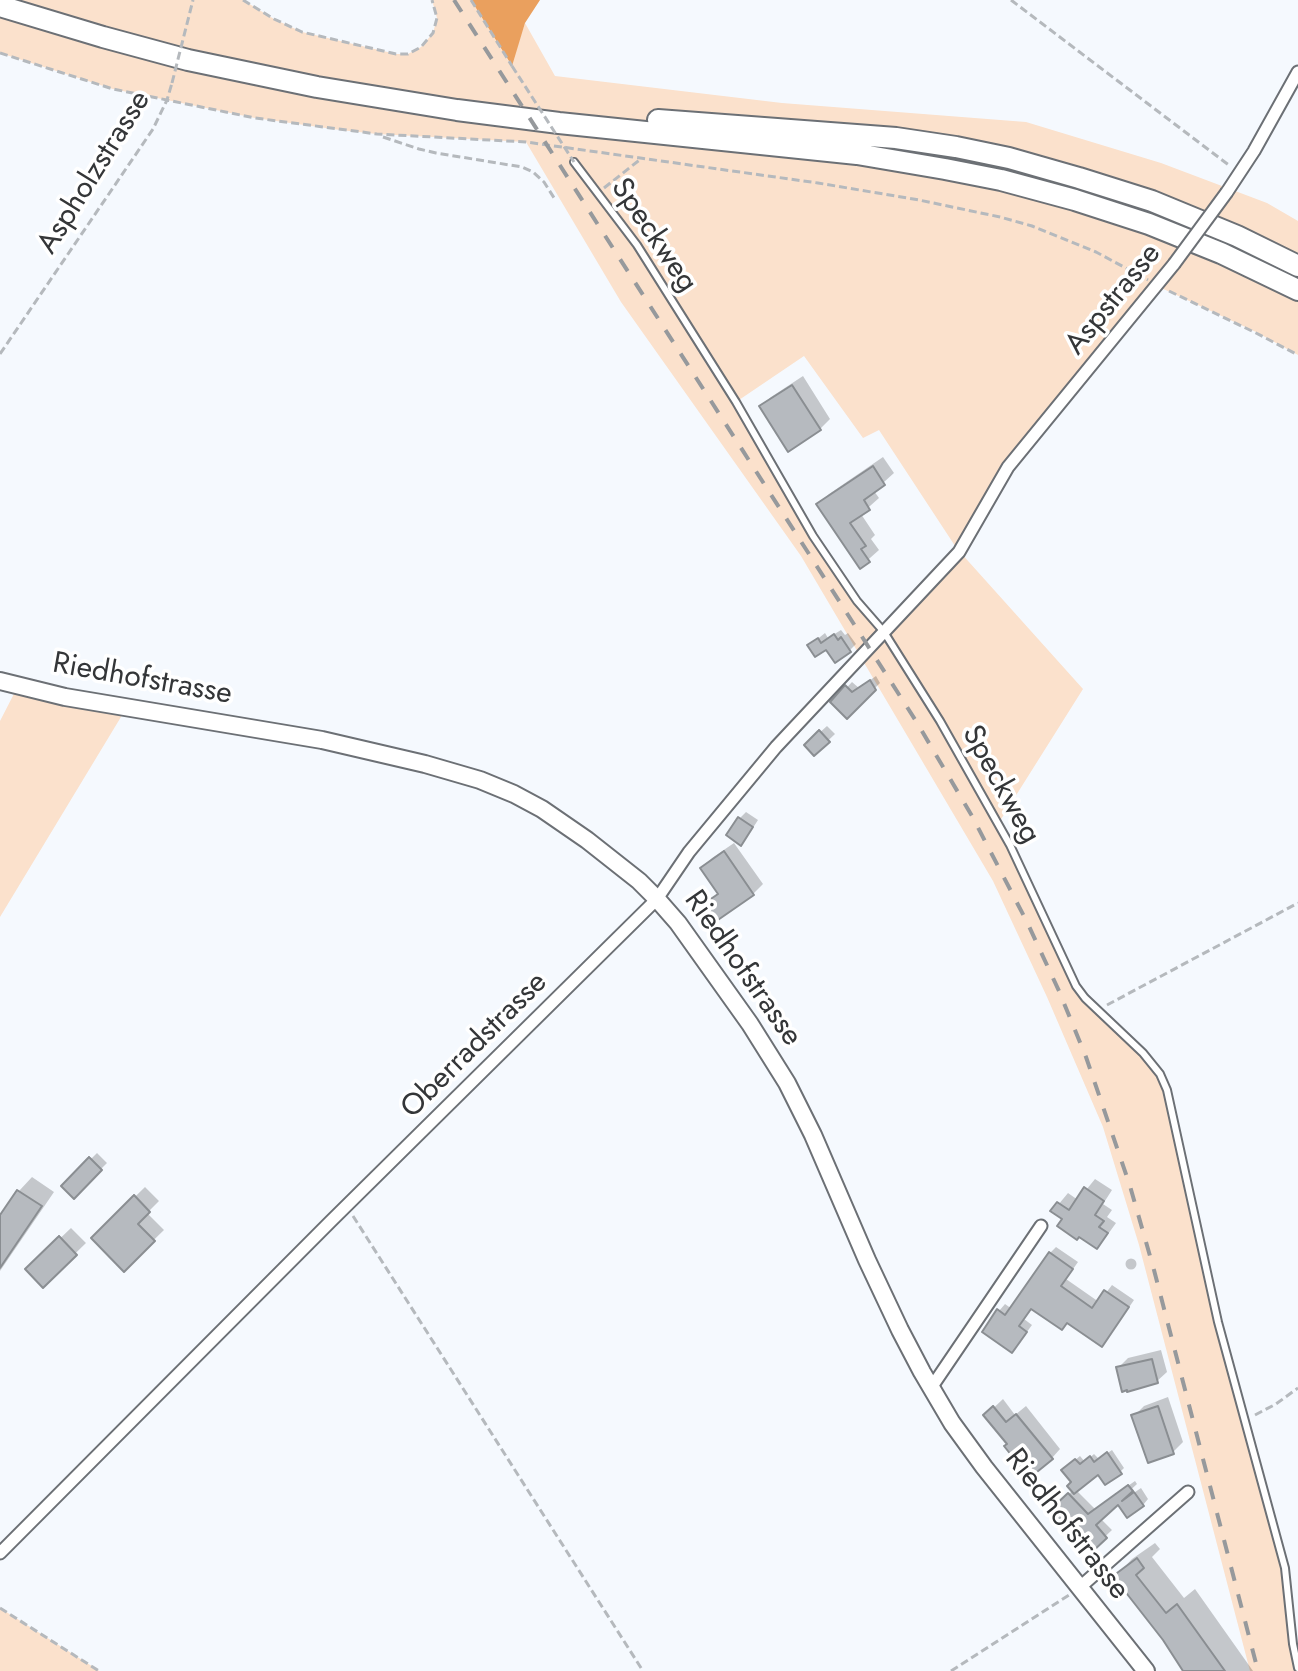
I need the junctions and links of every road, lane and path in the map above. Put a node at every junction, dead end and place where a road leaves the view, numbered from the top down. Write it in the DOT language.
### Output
graph roads {
  1 [pos="10,0"];
  2 [pos="193,0"];
  3 [pos="243,0"];
  4 [pos="432,0"];
  5 [pos="471,0"];
  6 [pos="1011,0"];
  7 [pos="0,6"];
  8 [pos="0,53"];
  9 [pos="1298,72"];
  10 [pos="167,100"];
  11 [pos="377,134"];
  12 [pos="642,158"];
  13 [pos="574,162"];
  14 [pos="1240,173"];
  15 [pos="609,184"];
  16 [pos="556,201"];
  17 [pos="1237,236"];
  18 [pos="1298,258"];
  19 [pos="1298,266"];
  20 [pos="1158,286"];
  21 [pos="1298,290"];
  22 [pos="0,354"];
  23 [pos="1298,355"];
  24 [pos="959,552"];
  25 [pos="884,632"];
  26 [pos="0,681"];
  27 [pos="657,899"];
  28 [pos="1298,903"];
  29 [pos="1097,1010"];
  30 [pos="347,1206"];
  31 [pos="1041,1226"];
  32 [pos="931,1388"];
  33 [pos="1298,1388"];
  34 [pos="1244,1419"];
  35 [pos="1188,1492"];
  36 [pos="0,1553"];
  37 [pos="1079,1588"];
  38 [pos="0,1608"];
  39 [pos="1298,1668"];
  40 [pos="98,1671"];
  41 [pos="643,1671"];
  42 [pos="951,1671"];
  43 [pos="1146,1671"];
  1 -- 17 [label="highway"];
  2 -- 10 [label="path, Aspholzstrasse, bridge"];
  3 -- 4 [label="path"];
  5 -- 13 [label="path, Speckweg, bridge"];
  6 -- 14 [label="path"];
  7 -- 21 [label="highway"];
  8 -- 10 [label="path"];
  9 -- 14 [label="street, Aspstrasse"];
  10 -- 11 [label="path"];
  10 -- 22 [label="path, Aspholzstrasse"];
  11 -- 12 [label="path"];
  11 -- 16 [label="path"];
  12 -- 15 [label="path"];
  12 -- 20 [label="path"];
  13 -- 25 [label="lane, Speckweg"];
  14 -- 20 [label="street, Aspstrasse, bridge"];
  17 -- 18 [label="highway"];
  17 -- 19 [label="highway"];
  20 -- 23 [label="path"];
  20 -- 24 [label="street, Aspstrasse"];
  24 -- 25 [label="street, Oberradstrasse"];
  25 -- 27 [label="street, Oberradstrasse"];
  25 -- 29 [label="lane, Speckweg"];
  26 -- 27 [label="street, Riedhofstrasse"];
  27 -- 30 [label="street, Oberradstrasse"];
  27 -- 32 [label="street, Riedhofstrasse"];
  28 -- 29 [label="path"];
  29 -- 34 [label="lane, Speckweg"];
  30 -- 36 [label="street, Oberradstrasse"];
  30 -- 41 [label="path"];
  31 -- 32 [label="street"];
  32 -- 37 [label="street, Riedhofstrasse"];
  33 -- 34 [label="path"];
  34 -- 39 [label="lane, Speckweg"];
  35 -- 37 [label="street"];
  37 -- 42 [label="path"];
  37 -- 43 [label="street, Riedhofstrasse"];
  38 -- 40 [label="path"];
}
